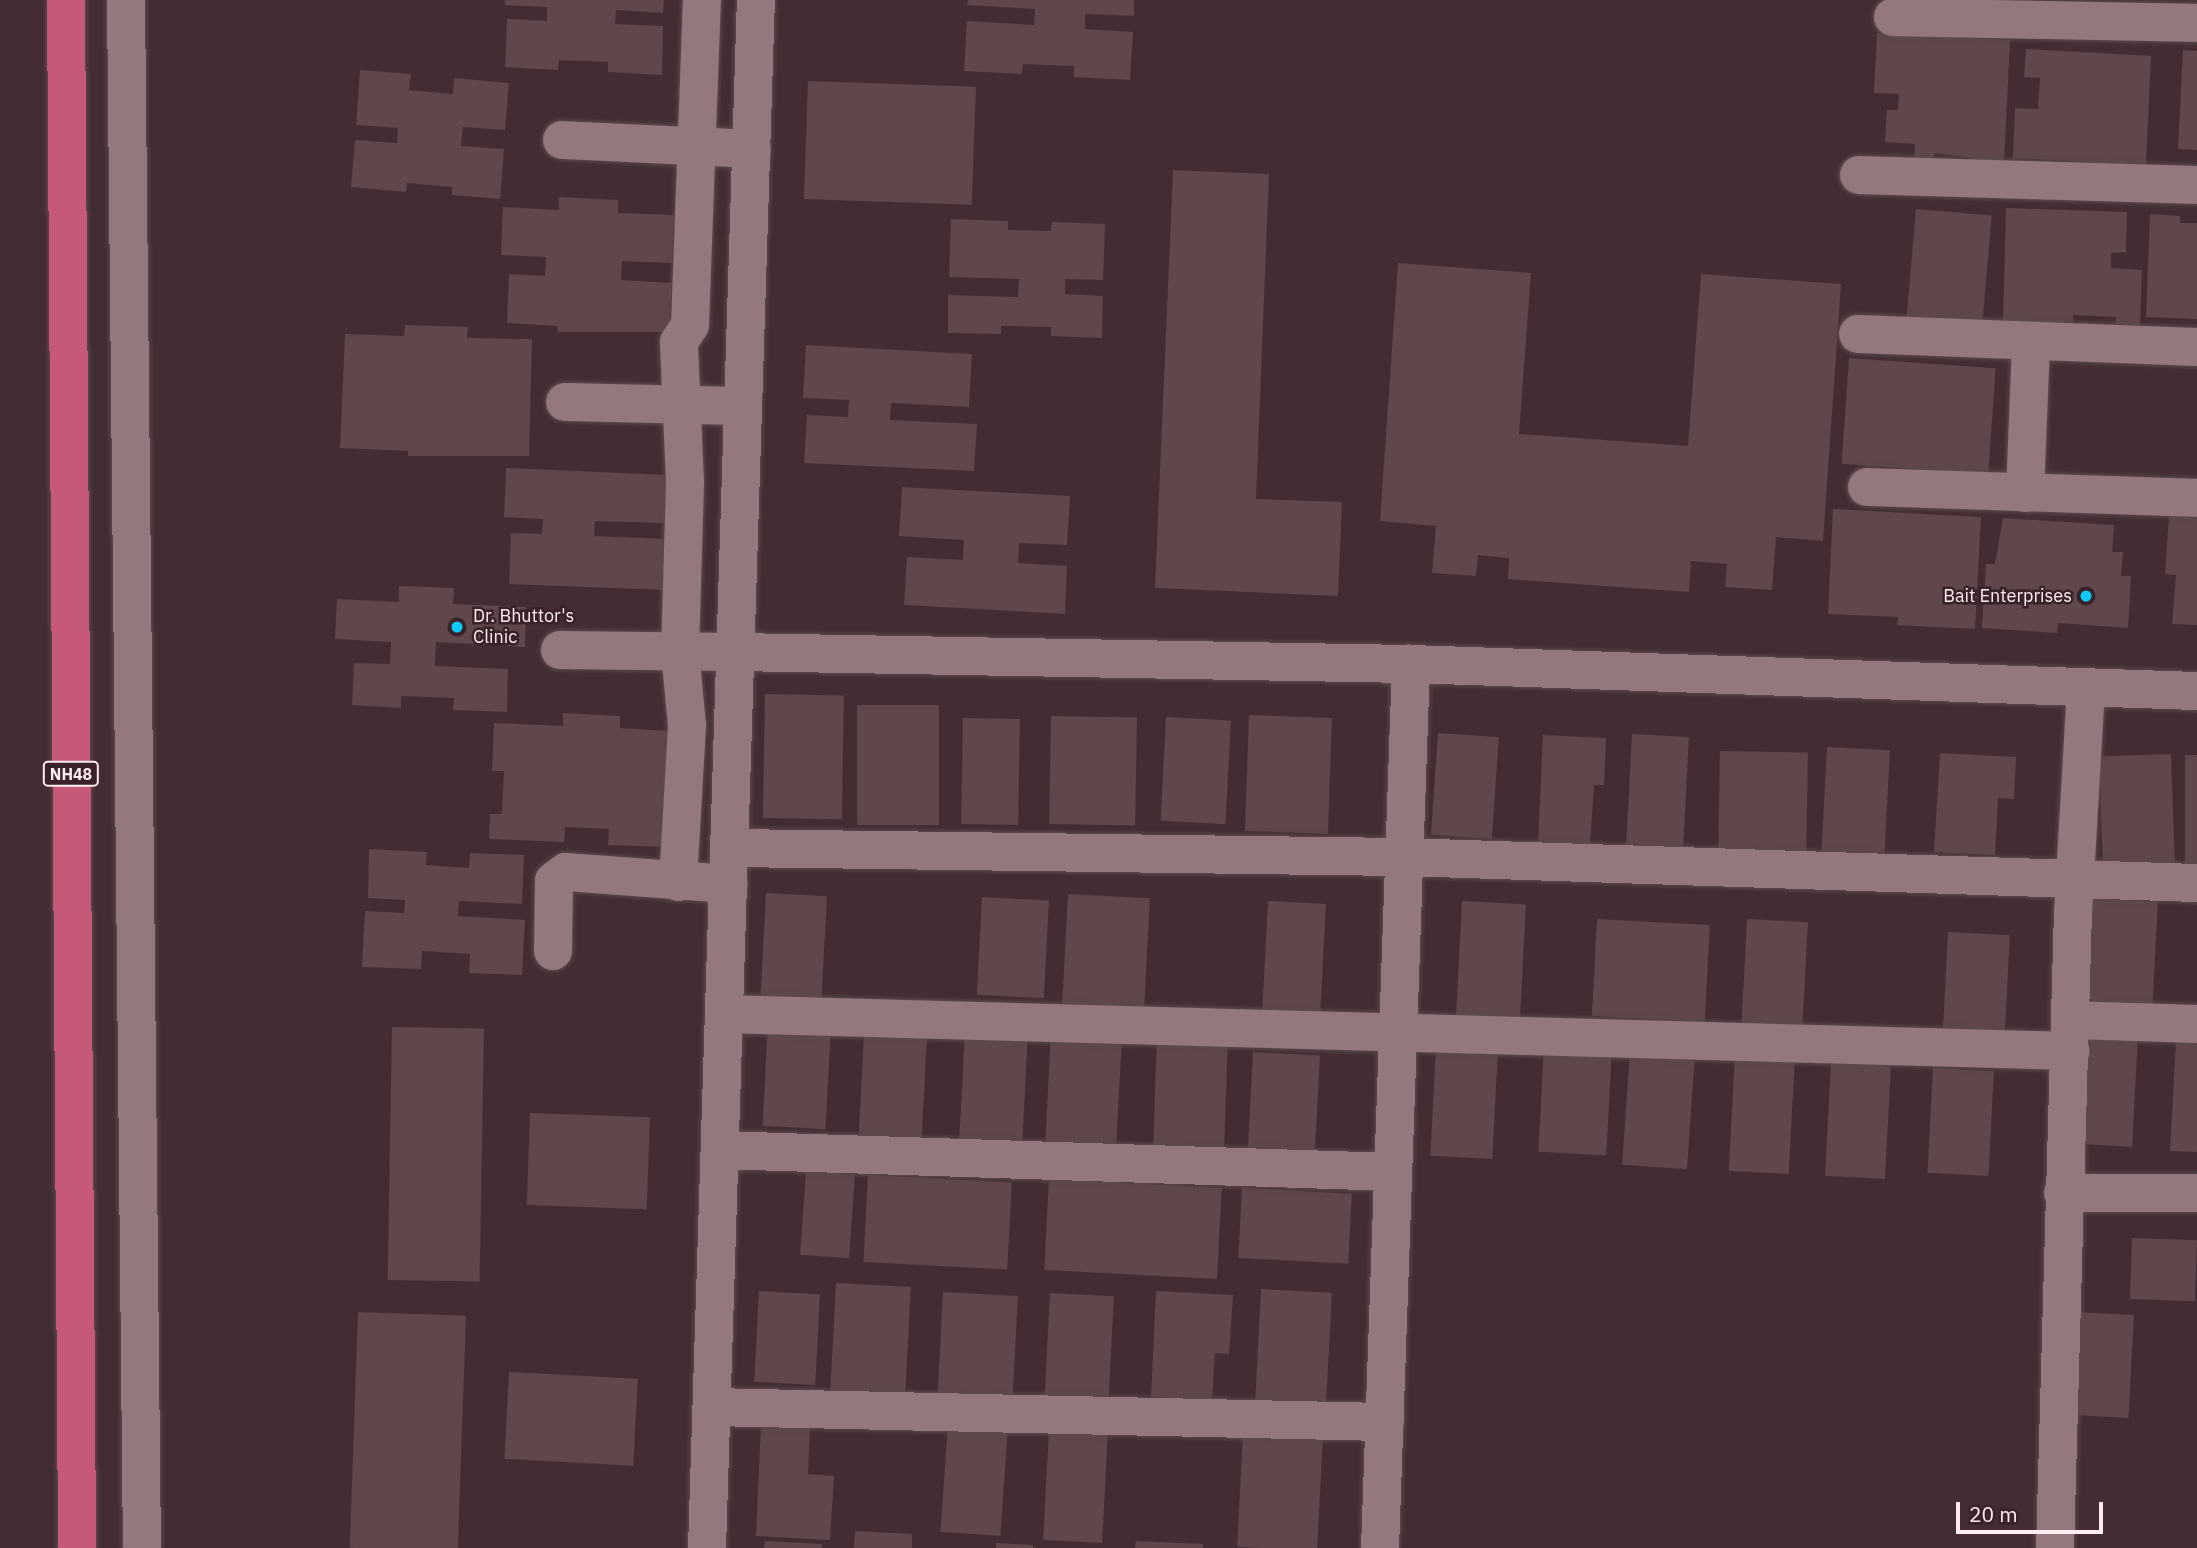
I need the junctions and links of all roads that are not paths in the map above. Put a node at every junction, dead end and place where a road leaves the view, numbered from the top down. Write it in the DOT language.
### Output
graph roads {
  1 [pos="66,0"];
  2 [pos="126,0"];
  3 [pos="702,0"];
  4 [pos="756,0"];
  5 [pos="1893,18"];
  6 [pos="2197,23"];
  7 [pos="562,140"];
  8 [pos="696,147"];
  9 [pos="752,149"];
  10 [pos="1859,175"];
  11 [pos="2197,185"];
  12 [pos="1858,334"];
  13 [pos="2031,341"];
  14 [pos="2197,347"];
  15 [pos="565,402"];
  16 [pos="678,404"];
  17 [pos="743,406"];
  18 [pos="1867,487"];
  19 [pos="2025,493"];
  20 [pos="2197,498"];
  21 [pos="560,650"];
  22 [pos="680,652"];
  23 [pos="735,652"];
  24 [pos="1410,664"];
  25 [pos="2086,687"];
  26 [pos="2197,691"];
  27 [pos="1404,857"];
  28 [pos="730,866"];
  29 [pos="2077,881"];
  30 [pos="678,882"];
  31 [pos="2197,883"];
  32 [pos="552,951"];
  33 [pos="724,1014"];
  34 [pos="2197,1024"];
  35 [pos="1398,1032"];
  36 [pos="2071,1035"];
  37 [pos="720,1150"];
  38 [pos="1393,1172"];
  39 [pos="2063,1193"];
  40 [pos="2197,1193"];
  41 [pos="712,1407"];
  42 [pos="1385,1422"];
  43 [pos="76,1548"];
  44 [pos="142,1548"];
  45 [pos="708,1548"];
  46 [pos="1380,1548"];
  47 [pos="2055,1548"];
  1 -- 43 [label="highway, NH48"];
  2 -- 44 [label="street"];
  3 -- 8 [label="street"];
  4 -- 9 [label="street"];
  5 -- 6 [label="street"];
  7 -- 8 [label="street"];
  8 -- 9 [label="street"];
  8 -- 16 [label="street"];
  9 -- 17 [label="street"];
  10 -- 11 [label="street"];
  12 -- 13 [label="street"];
  13 -- 14 [label="street"];
  13 -- 19 [label="street"];
  15 -- 16 [label="street"];
  16 -- 17 [label="street"];
  16 -- 22 [label="street"];
  17 -- 23 [label="street"];
  18 -- 19 [label="street"];
  19 -- 20 [label="street"];
  21 -- 22 [label="street"];
  22 -- 23 [label="street"];
  22 -- 30 [label="street"];
  23 -- 24 [label="street"];
  23 -- 28 [label="street"];
  24 -- 25 [label="street"];
  24 -- 27 [label="street"];
  25 -- 26 [label="street"];
  25 -- 29 [label="street"];
  27 -- 28 [label="street"];
  27 -- 29 [label="street"];
  27 -- 35 [label="street"];
  28 -- 30 [label="street"];
  28 -- 33 [label="street"];
  29 -- 31 [label="street"];
  29 -- 36 [label="street"];
  30 -- 32 [label="street"];
  33 -- 35 [label="street"];
  33 -- 37 [label="street"];
  34 -- 36 [label="street"];
  35 -- 36 [label="street"];
  35 -- 38 [label="street"];
  36 -- 39 [label="street"];
  37 -- 38 [label="street"];
  37 -- 41 [label="street"];
  38 -- 42 [label="street"];
  39 -- 40 [label="street"];
  39 -- 47 [label="street"];
  41 -- 42 [label="street"];
  41 -- 45 [label="street"];
  42 -- 46 [label="street"];
}
